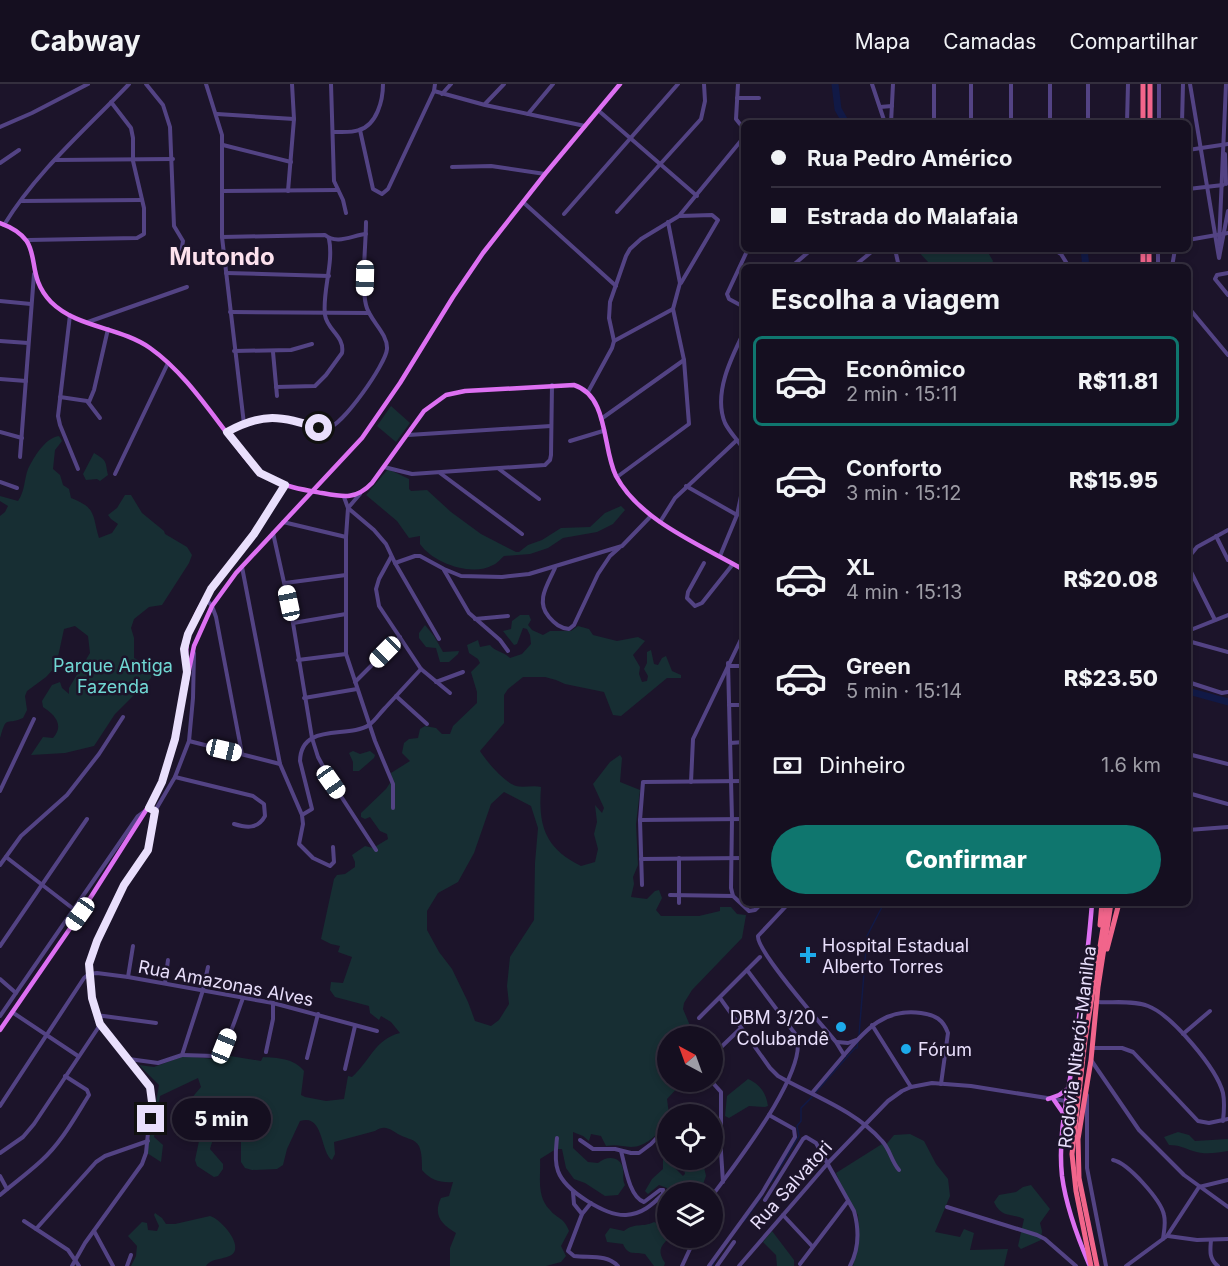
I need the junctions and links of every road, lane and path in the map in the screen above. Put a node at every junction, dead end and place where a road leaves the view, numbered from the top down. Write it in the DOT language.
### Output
graph roads {
  1 [pos="88,84"];
  2 [pos="129,84"];
  3 [pos="146,84"];
  4 [pos="206,84"];
  5 [pos="292,84"];
  6 [pos="331,84"];
  7 [pos="383,84"];
  8 [pos="435,84"];
  9 [pos="451,84"];
  10 [pos="504,84"];
  11 [pos="553,84"];
  12 [pos="620,84"];
  13 [pos="678,84"];
  14 [pos="704,84"];
  15 [pos="738,84"];
  16 [pos="872,84"];
  17 [pos="893,84"];
  18 [pos="934,84"];
  19 [pos="971,84"];
  20 [pos="1011,84"];
  21 [pos="1050,84"];
  22 [pos="1088,84"];
  23 [pos="1128,84"];
  24 [pos="1143,84"];
  25 [pos="1150,84"];
  26 [pos="1159,84"];
  27 [pos="1183,84"];
  28 [pos="1190,84"];
  29 [pos="1226,84"];
  30 [pos="434,91"];
  31 [pos="442,94"];
  32 [pos="759,98"];
  33 [pos="737,99"];
  34 [pos="111,102"];
  35 [pos="1150,103"];
  36 [pos="1159,103"];
  37 [pos="484,105"];
  38 [pos="892,106"];
  39 [pos="880,107"];
  40 [pos="599,111"];
  41 [pos="217,114"];
  42 [pos="528,114"];
  43 [pos="294,119"];
  44 [pos="884,120"];
  45 [pos="891,120"];
  46 [pos="933,120"];
  47 [pos="971,120"];
  48 [pos="1011,120"];
  49 [pos="1050,120"];
  50 [pos="1088,120"];
  51 [pos="1127,120"];
  52 [pos="1143,120"];
  53 [pos="1150,120"];
  54 [pos="1159,120"];
  55 [pos="1182,120"];
  56 [pos="738,123"];
  57 [pos="585,126"];
  58 [pos="741,126"];
  59 [pos="0,127"];
  60 [pos="360,130"];
  61 [pos="334,132"];
  62 [pos="630,138"];
  63 [pos="741,141"];
  64 [pos="1227,144"];
  65 [pos="223,145"];
  66 [pos="19,150"];
  67 [pos="1191,150"];
  68 [pos="173,159"];
  69 [pos="54,160"];
  70 [pos="134,161"];
  71 [pos="291,162"];
  72 [pos="0,163"];
  73 [pos="660,164"];
  74 [pos="452,167"];
  75 [pos="544,174"];
  76 [pos="1227,184"];
  77 [pos="1191,189"];
  78 [pos="338,190"];
  79 [pos="222,191"];
  80 [pos="288,191"];
  81 [pos="697,196"];
  82 [pos="142,200"];
  83 [pos="20,201"];
  84 [pos="523,201"];
  85 [pos="1228,211"];
  86 [pos="617,212"];
  87 [pos="346,213"];
  88 [pos="564,214"];
  89 [pos="679,216"];
  90 [pos="366,222"];
  91 [pos="668,222"];
  92 [pos="2,224"];
  93 [pos="1228,233"];
  94 [pos="366,234"];
  95 [pos="222,237"];
  96 [pos="329,239"];
  97 [pos="1191,239"];
  98 [pos="27,240"];
  99 [pos="808,252"];
  100 [pos="870,252"];
  101 [pos="1058,252"];
  102 [pos="1219,258"];
  103 [pos="180,259"];
  104 [pos="741,264"];
  105 [pos="794,264"];
  106 [pos="856,264"];
  107 [pos="1067,264"];
  108 [pos="226,273"];
  109 [pos="1228,273"];
  110 [pos="34,274"];
  111 [pos="329,276"];
  112 [pos="680,283"];
  113 [pos="616,286"];
  114 [pos="187,287"];
  115 [pos="1228,295"];
  116 [pos="0,301"];
  117 [pos="31,304"];
  118 [pos="741,305"];
  119 [pos="673,309"];
  120 [pos="1191,311"];
  121 [pos="230,312"];
  122 [pos="325,312"];
  123 [pos="369,313"];
  124 [pos="70,315"];
  125 [pos="88,322"];
  126 [pos="108,329"];
  127 [pos="741,339"];
  128 [pos="0,341"];
  129 [pos="614,341"];
  130 [pos="28,343"];
  131 [pos="312,344"];
  132 [pos="1228,347"];
  133 [pos="1222,348"];
  134 [pos="234,351"];
  135 [pos="273,351"];
  136 [pos="1228,355"];
  137 [pos="684,360"];
  138 [pos="168,363"];
  139 [pos="0,379"];
  140 [pos="26,381"];
  141 [pos="552,385"];
  142 [pos="276,387"];
  143 [pos="588,392"];
  144 [pos="277,396"];
  145 [pos="60,398"];
  146 [pos="89,402"];
  147 [pos="100,418"];
  148 [pos="601,419"];
  149 [pos="244,424"];
  150 [pos="551,426"];
  151 [pos="603,431"];
  152 [pos="0,432"];
  153 [pos="227,432"];
  154 [pos="408,435"];
  155 [pos="22,438"];
  156 [pos="737,440"];
  157 [pos="570,441"];
  158 [pos="741,446"];
  159 [pos="20,457"];
  160 [pos="384,466"];
  161 [pos="499,468"];
  162 [pos="78,469"];
  163 [pos="439,473"];
  164 [pos="115,474"];
  165 [pos="617,477"];
  166 [pos="0,482"];
  167 [pos="285,485"];
  168 [pos="686,486"];
  169 [pos="17,488"];
  170 [pos="313,492"];
  171 [pos="360,493"];
  172 [pos="741,496"];
  173 [pos="344,497"];
  174 [pos="539,499"];
  175 [pos="348,508"];
  176 [pos="737,515"];
  177 [pos="651,516"];
  178 [pos="283,522"];
  179 [pos="660,522"];
  180 [pos="1228,530"];
  181 [pos="273,533"];
  182 [pos="522,534"];
  183 [pos="1216,536"];
  184 [pos="346,537"];
  185 [pos="622,546"];
  186 [pos="1191,554"];
  187 [pos="392,556"];
  188 [pos="720,556"];
  189 [pos="1228,560"];
  190 [pos="394,563"];
  191 [pos="704,563"];
  192 [pos="733,564"];
  193 [pos="242,566"];
  194 [pos="555,568"];
  195 [pos="741,568"];
  196 [pos="444,569"];
  197 [pos="1191,572"];
  198 [pos="346,575"];
  199 [pos="285,583"];
  200 [pos="205,598"];
  201 [pos="212,606"];
  202 [pos="346,614"];
  203 [pos="1228,615"];
  204 [pos="508,616"];
  205 [pos="474,619"];
  206 [pos="1215,620"];
  207 [pos="293,623"];
  208 [pos="1191,631"];
  209 [pos="400,637"];
  210 [pos="439,639"];
  211 [pos="741,639"];
  212 [pos="1191,642"];
  213 [pos="194,646"];
  214 [pos="508,651"];
  215 [pos="1228,652"];
  216 [pos="346,654"];
  217 [pos="298,660"];
  218 [pos="729,664"];
  219 [pos="741,666"];
  220 [pos="421,669"];
  221 [pos="187,672"];
  222 [pos="463,672"];
  223 [pos="355,682"];
  224 [pos="435,683"];
  225 [pos="1191,683"];
  226 [pos="357,689"];
  227 [pos="1228,692"];
  228 [pos="450,693"];
  229 [pos="396,696"];
  230 [pos="304,698"];
  231 [pos="729,705"];
  232 [pos="741,705"];
  233 [pos="123,717"];
  234 [pos="34,719"];
  235 [pos="428,724"];
  236 [pos="369,725"];
  237 [pos="312,738"];
  238 [pos="189,741"];
  239 [pos="741,742"];
  240 [pos="730,743"];
  241 [pos="242,754"];
  242 [pos="1191,755"];
  243 [pos="280,764"];
  244 [pos="1228,764"];
  245 [pos="175,777"];
  246 [pos="730,781"];
  247 [pos="741,781"];
  248 [pos="691,782"];
  249 [pos="0,791"];
  250 [pos="1191,794"];
  251 [pos="1228,804"];
  252 [pos="149,808"];
  253 [pos="393,808"];
  254 [pos="155,811"];
  255 [pos="302,815"];
  256 [pos="87,819"];
  257 [pos="732,819"];
  258 [pos="741,819"];
  259 [pos="1228,819"];
  260 [pos="640,820"];
  261 [pos="234,824"];
  262 [pos="1227,827"];
  263 [pos="1191,830"];
  264 [pos="333,847"];
  265 [pos="376,850"];
  266 [pos="6,857"];
  267 [pos="679,858"];
  268 [pos="731,858"];
  269 [pos="741,858"];
  270 [pos="641,859"];
  271 [pos="0,865"];
  272 [pos="42,885"];
  273 [pos="642,885"];
  274 [pos="670,895"];
  275 [pos="679,896"];
  276 [pos="733,896"];
  277 [pos="679,903"];
  278 [pos="741,903"];
  279 [pos="745,906"];
  280 [pos="758,906"];
  281 [pos="786,906"];
  282 [pos="1092,906"];
  283 [pos="1102,906"];
  284 [pos="1109,906"];
  285 [pos="1118,906"];
  286 [pos="73,909"];
  287 [pos="80,914"];
  288 [pos="0,946"];
  289 [pos="133,946"];
  290 [pos="760,957"];
  291 [pos="168,960"];
  292 [pos="208,967"];
  293 [pos="1099,967"];
  294 [pos="747,970"];
  295 [pos="89,974"];
  296 [pos="128,977"];
  297 [pos="0,979"];
  298 [pos="165,983"];
  299 [pos="203,990"];
  300 [pos="16,993"];
  301 [pos="243,998"];
  302 [pos="720,998"];
  303 [pos="1097,1002"];
  304 [pos="273,1003"];
  305 [pos="1210,1011"];
  306 [pos="12,1012"];
  307 [pos="318,1014"];
  308 [pos="96,1015"];
  309 [pos="0,1016"];
  310 [pos="699,1018"];
  311 [pos="156,1023"];
  312 [pos="100,1024"];
  313 [pos="872,1025"];
  314 [pos="355,1026"];
  315 [pos="741,1028"];
  316 [pos="0,1030"];
  317 [pos="377,1031"];
  318 [pos="45,1034"];
  319 [pos="1183,1034"];
  320 [pos="857,1040"];
  321 [pos="836,1042"];
  322 [pos="723,1045"];
  323 [pos="1092,1048"];
  324 [pos="266,1052"];
  325 [pos="182,1055"];
  326 [pos="844,1055"];
  327 [pos="78,1056"];
  328 [pos="307,1058"];
  329 [pos="128,1059"];
  330 [pos="1091,1060"];
  331 [pos="345,1069"];
  332 [pos="1088,1072"];
  333 [pos="1099,1072"];
  334 [pos="65,1077"];
  335 [pos="786,1080"];
  336 [pos="941,1084"];
  337 [pos="1086,1084"];
  338 [pos="911,1087"];
  339 [pos="1069,1088"];
  340 [pos="812,1093"];
  341 [pos="1051,1099"];
  342 [pos="1066,1101"];
  343 [pos="0,1106"];
  344 [pos="769,1115"];
  345 [pos="1064,1116"];
  346 [pos="1228,1119"];
  347 [pos="1223,1121"];
  348 [pos="865,1124"];
  349 [pos="657,1137"];
  350 [pos="556,1138"];
  351 [pos="580,1140"];
  352 [pos="148,1141"];
  353 [pos="621,1151"];
  354 [pos="0,1154"];
  355 [pos="1113,1160"];
  356 [pos="828,1163"];
  357 [pos="722,1170"];
  358 [pos="898,1170"];
  359 [pos="0,1176"];
  360 [pos="1228,1180"];
  361 [pos="723,1182"];
  362 [pos="1199,1187"];
  363 [pos="7,1189"];
  364 [pos="573,1192"];
  365 [pos="657,1192"];
  366 [pos="0,1195"];
  367 [pos="657,1200"];
  368 [pos="765,1200"];
  369 [pos="848,1202"];
  370 [pos="591,1203"];
  371 [pos="947,1207"];
  372 [pos="1228,1207"];
  373 [pos="582,1214"];
  374 [pos="783,1215"];
  375 [pos="24,1221"];
  376 [pos="36,1229"];
  377 [pos="94,1231"];
  378 [pos="1167,1236"];
  379 [pos="1228,1239"];
  380 [pos="1163,1240"];
  381 [pos="1211,1240"];
  382 [pos="734,1242"];
  383 [pos="812,1246"];
  384 [pos="690,1248"];
  385 [pos="131,1254"];
  386 [pos="75,1259"];
  387 [pos="800,1264"];
  388 [pos="72,1266"];
  389 [pos="79,1266"];
  390 [pos="113,1266"];
  391 [pos="127,1266"];
  392 [pos="618,1266"];
  393 [pos="682,1266"];
  394 [pos="709,1266"];
  395 [pos="717,1266"];
  396 [pos="739,1266"];
  397 [pos="850,1266"];
  398 [pos="1076,1266"];
  399 [pos="1091,1266"];
  400 [pos="1097,1266"];
  401 [pos="1106,1266"];
  402 [pos="1126,1266"];
  403 [pos="1218,1266"];
  1 -- 59 [label="street"];
  2 -- 34 [label="street"];
  3 -- 68 [label="street"];
  4 -- 41 [label="street"];
  5 -- 43 [label="street"];
  6 -- 61 [label="street"];
  7 -- 60 [label="street"];
  8 -- 30 [label="street"];
  9 -- 31 [label="street"];
  10 -- 37 [label="street"];
  11 -- 42 [label="street"];
  12 -- 40 [label="main road"];
  13 -- 62 [label="street"];
  14 -- 73 [label="street"];
  15 -- 33 [label="street"];
  16 -- 39 [label="street"];
  17 -- 38 [label="street"];
  18 -- 46 [label="street"];
  19 -- 47 [label="street"];
  20 -- 48 [label="street"];
  21 -- 49 [label="street"];
  22 -- 50 [label="street"];
  23 -- 51 [label="street"];
  24 -- 52 [label="highway"];
  25 -- 35 [label="highway"];
  26 -- 36 [label="street"];
  27 -- 55 [label="street"];
  28 -- 102 [label="street"];
  29 -- 64 [label="street"];
  29 -- 102 [label="street"];
  30 -- 31 [label="street"];
  30 -- 60 [label="street"];
  31 -- 37 [label="street"];
  32 -- 33 [label="street"];
  33 -- 56 [label="street"];
  34 -- 69 [label="street"];
  34 -- 70 [label="street"];
  35 -- 36 [label="street"];
  35 -- 53 [label="highway"];
  36 -- 54 [label="street"];
  37 -- 42 [label="street"];
  38 -- 39 [label="street"];
  38 -- 45 [label="street"];
  39 -- 44 [label="street"];
  40 -- 57 [label="main road"];
  40 -- 62 [label="street"];
  41 -- 43 [label="street"];
  41 -- 65 [label="street"];
  42 -- 57 [label="street"];
  43 -- 71 [label="street"];
  56 -- 58 [label="street"];
  57 -- 75 [label="main road"];
  60 -- 61 [label="street"];
  61 -- 78 [label="street"];
  62 -- 73 [label="street"];
  62 -- 88 [label="street"];
  63 -- 81 [label="street"];
  64 -- 67 [label="street"];
  64 -- 76 [label="street"];
  65 -- 71 [label="street"];
  65 -- 79 [label="street"];
  66 -- 72 [label="street"];
  68 -- 70 [label="street"];
  68 -- 103 [label="street"];
  69 -- 70 [label="street"];
  69 -- 83 [label="street"];
  70 -- 82 [label="street"];
  71 -- 80 [label="street"];
  73 -- 81 [label="street"];
  73 -- 86 [label="street"];
  74 -- 75 [label="street"];
  75 -- 84 [label="main road"];
  76 -- 77 [label="street"];
  78 -- 80 [label="street"];
  78 -- 87 [label="street"];
  79 -- 80 [label="street"];
  79 -- 95 [label="street"];
  81 -- 89 [label="street"];
  82 -- 83 [label="street"];
  82 -- 98 [label="street"];
  83 -- 92 [label="street"];
  84 -- 113 [label="street"];
  84 -- 170 [label="main road"];
  85 -- 102 [label="street"];
  89 -- 91 [label="street"];
  89 -- 112 [label="street"];
  90 -- 94 [label="street"];
  91 -- 112 [label="street"];
  91 -- 113 [label="street"];
  92 -- 98 [label="main road"];
  93 -- 97 [label="street"];
  94 -- 96 [label="street"];
  94 -- 123 [label="street"];
  95 -- 96 [label="street"];
  95 -- 108 [label="street"];
  96 -- 111 [label="street"];
  98 -- 110 [label="main road"];
  99 -- 105 [label="street"];
  100 -- 106 [label="street"];
  101 -- 107 [label="street"];
  104 -- 118 [label="street"];
  108 -- 111 [label="street"];
  108 -- 121 [label="street"];
  109 -- 115 [label="street"];
  110 -- 117 [label="street"];
  110 -- 124 [label="main road"];
  111 -- 122 [label="street"];
  112 -- 119 [label="street"];
  113 -- 129 [label="street"];
  114 -- 125 [label="street"];
  116 -- 117 [label="street"];
  117 -- 130 [label="street"];
  119 -- 129 [label="street"];
  119 -- 137 [label="street"];
  120 -- 133 [label="street"];
  121 -- 122 [label="street"];
  121 -- 134 [label="street"];
  122 -- 123 [label="street"];
  122 -- 142 [label="street"];
  123 -- 149 [label="street"];
  124 -- 125 [label="main road"];
  124 -- 145 [label="street"];
  125 -- 126 [label="main road"];
  126 -- 138 [label="main road"];
  126 -- 146 [label="street"];
  127 -- 156 [label="street"];
  128 -- 130 [label="street"];
  129 -- 143 [label="street"];
  130 -- 140 [label="street"];
  131 -- 135 [label="street"];
  132 -- 133 [label="street"];
  133 -- 136 [label="street"];
  134 -- 135 [label="street"];
  134 -- 149 [label="street"];
  135 -- 142 [label="street"];
  137 -- 148 [label="street"];
  137 -- 165 [label="street"];
  138 -- 153 [label="main road"];
  138 -- 164 [label="street"];
  139 -- 140 [label="street"];
  140 -- 155 [label="street"];
  141 -- 143 [label="main road"];
  141 -- 150 [label="street"];
  141 -- 154 [label="main road"];
  142 -- 144 [label="street"];
  143 -- 148 [label="main road"];
  145 -- 146 [label="street"];
  145 -- 162 [label="street"];
  146 -- 147 [label="street"];
  148 -- 151 [label="main road"];
  149 -- 153 [label="street"];
  150 -- 154 [label="street"];
  150 -- 161 [label="street"];
  151 -- 157 [label="street"];
  151 -- 165 [label="main road"];
  152 -- 155 [label="street"];
  153 -- 167 [label="main road"];
  154 -- 160 [label="main road"];
  155 -- 159 [label="street"];
  156 -- 158 [label="street"];
  156 -- 168 [label="street"];
  160 -- 163 [label="street"];
  160 -- 171 [label="main road"];
  161 -- 163 [label="street"];
  161 -- 174 [label="street"];
  163 -- 182 [label="street"];
  165 -- 177 [label="main road"];
  166 -- 169 [label="street"];
  167 -- 170 [label="main road"];
  167 -- 200 [label="main road"];
  168 -- 176 [label="street"];
  168 -- 179 [label="street"];
  170 -- 173 [label="main road"];
  170 -- 178 [label="main road"];
  171 -- 173 [label="main road"];
  171 -- 175 [label="street"];
  172 -- 176 [label="street"];
  173 -- 175 [label="street"];
  175 -- 184 [label="street"];
  175 -- 187 [label="street"];
  176 -- 188 [label="street"];
  177 -- 179 [label="main road"];
  177 -- 185 [label="street"];
  178 -- 181 [label="main road"];
  178 -- 184 [label="street"];
  179 -- 188 [label="main road"];
  180 -- 183 [label="street"];
  181 -- 193 [label="main road"];
  181 -- 199 [label="street"];
  183 -- 186 [label="street"];
  183 -- 189 [label="street"];
  184 -- 198 [label="street"];
  185 -- 194 [label="street"];
  185 -- 194 [label="street"];
  187 -- 190 [label="street"];
  187 -- 209 [label="street"];
  188 -- 192 [label="main road"];
  190 -- 196 [label="street"];
  190 -- 210 [label="street"];
  191 -- 192 [label="street"];
  192 -- 195 [label="main road"];
  193 -- 201 [label="main road"];
  193 -- 243 [label="street"];
  194 -- 196 [label="street"];
  196 -- 205 [label="street"];
  197 -- 206 [label="street"];
  198 -- 199 [label="street"];
  198 -- 202 [label="street"];
  199 -- 207 [label="street"];
  200 -- 201 [label="street"];
  200 -- 221 [label="main road"];
  201 -- 213 [label="main road"];
  201 -- 241 [label="street"];
  202 -- 207 [label="street"];
  202 -- 216 [label="street"];
  203 -- 206 [label="street"];
  204 -- 205 [label="street"];
  205 -- 214 [label="street"];
  206 -- 208 [label="street"];
  207 -- 217 [label="street"];
  209 -- 220 [label="street"];
  209 -- 223 [label="street"];
  211 -- 218 [label="street"];
  212 -- 215 [label="street"];
  213 -- 221 [label="main road"];
  213 -- 238 [label="street"];
  216 -- 217 [label="street"];
  216 -- 223 [label="street"];
  217 -- 230 [label="street"];
  218 -- 219 [label="street"];
  218 -- 231 [label="street"];
  218 -- 248 [label="street"];
  220 -- 224 [label="street"];
  220 -- 229 [label="street"];
  221 -- 252 [label="main road"];
  222 -- 224 [label="street"];
  223 -- 226 [label="street"];
  224 -- 228 [label="street"];
  225 -- 227 [label="street"];
  226 -- 230 [label="street"];
  226 -- 236 [label="street"];
  229 -- 235 [label="street"];
  229 -- 236 [label="street"];
  230 -- 237 [label="street"];
  231 -- 232 [label="street"];
  231 -- 240 [label="street"];
  233 -- 266 [label="street"];
  234 -- 249 [label="street"];
  236 -- 237 [label="street"];
  236 -- 253 [label="street"];
  237 -- 255 [label="street"];
  237 -- 265 [label="street"];
  238 -- 241 [label="street"];
  238 -- 245 [label="street"];
  239 -- 240 [label="street"];
  240 -- 246 [label="street"];
  241 -- 243 [label="street"];
  242 -- 244 [label="street"];
  243 -- 255 [label="street"];
  245 -- 254 [label="street"];
  245 -- 261 [label="street"];
  246 -- 247 [label="street"];
  246 -- 248 [label="street"];
  246 -- 257 [label="street"];
  248 -- 260 [label="street"];
  250 -- 251 [label="street"];
  252 -- 254 [label="street"];
  252 -- 286 [label="street"];
  252 -- 287 [label="main road"];
  254 -- 295 [label="street"];
  255 -- 264 [label="street"];
  256 -- 272 [label="street"];
  257 -- 258 [label="street"];
  257 -- 260 [label="street"];
  257 -- 268 [label="street"];
  259 -- 262 [label="street"];
  260 -- 270 [label="street"];
  262 -- 263 [label="street"];
  266 -- 271 [label="street"];
  266 -- 272 [label="street"];
  267 -- 268 [label="street"];
  267 -- 270 [label="street"];
  267 -- 275 [label="street"];
  268 -- 269 [label="street"];
  268 -- 276 [label="street"];
  270 -- 273 [label="street"];
  272 -- 286 [label="street"];
  272 -- 288 [label="street"];
  274 -- 275 [label="street"];
  275 -- 276 [label="street"];
  275 -- 277 [label="street"];
  276 -- 278 [label="street"];
  279 -- 280 [label="street"];
  281 -- 321 [label="street"];
  282 -- 339 [label="main road"];
  283 -- 293 [label="highway"];
  284 -- 293 [label="highway, Rodovia Niterói-Manilha"];
  285 -- 293 [label="highway"];
  286 -- 287 [label="street"];
  286 -- 300 [label="street"];
  287 -- 306 [label="main road"];
  289 -- 296 [label="street"];
  290 -- 294 [label="street"];
  291 -- 298 [label="street"];
  292 -- 299 [label="street"];
  293 -- 303 [label="highway, Rodovia Niterói-Manilha"];
  293 -- 399 [label="highway, Rodovia Niterói-Manilha"];
  294 -- 302 [label="street"];
  294 -- 335 [label="street"];
  295 -- 296 [label="street, Rua Amazonas Alves"];
  295 -- 308 [label="street"];
  295 -- 318 [label="street"];
  296 -- 298 [label="street, Rua Amazonas Alves"];
  297 -- 300 [label="street"];
  298 -- 299 [label="street, Rua Amazonas Alves"];
  299 -- 301 [label="street, Rua Amazonas Alves"];
  299 -- 325 [label="street"];
  300 -- 309 [label="street"];
  301 -- 304 [label="street, Rua Amazonas Alves"];
  301 -- 325 [label="street"];
  302 -- 310 [label="street"];
  302 -- 315 [label="street"];
  303 -- 319 [label="street"];
  303 -- 323 [label="highway, Rodovia Niterói-Manilha"];
  304 -- 307 [label="street, Rua Amazonas Alves"];
  304 -- 324 [label="street"];
  305 -- 319 [label="street"];
  306 -- 316 [label="main road"];
  306 -- 318 [label="street"];
  307 -- 314 [label="street, Rua Amazonas Alves"];
  307 -- 328 [label="street"];
  308 -- 311 [label="street"];
  308 -- 312 [label="street"];
  312 -- 327 [label="street"];
  312 -- 329 [label="street"];
  313 -- 320 [label="street"];
  313 -- 336 [label="street"];
  313 -- 338 [label="street"];
  314 -- 317 [label="street, Rua Amazonas Alves"];
  314 -- 331 [label="street"];
  315 -- 322 [label="street"];
  315 -- 335 [label="street"];
  318 -- 327 [label="street"];
  318 -- 343 [label="street"];
  319 -- 347 [label="street"];
  320 -- 321 [label="street"];
  320 -- 326 [label="street"];
  321 -- 326 [label="street"];
  323 -- 330 [label="highway, Rodovia Niterói-Manilha"];
  323 -- 347 [label="street"];
  325 -- 329 [label="street"];
  326 -- 340 [label="street"];
  327 -- 334 [label="street"];
  329 -- 352 [label="street"];
  330 -- 332 [label="highway, Rodovia Niterói-Manilha"];
  330 -- 333 [label="street"];
  332 -- 333 [label="street"];
  332 -- 337 [label="highway, Rodovia Niterói-Manilha"];
  333 -- 362 [label="street"];
  334 -- 354 [label="street"];
  334 -- 363 [label="street"];
  335 -- 340 [label="street"];
  335 -- 344 [label="street"];
  336 -- 338 [label="street"];
  336 -- 341 [label="street"];
  337 -- 400 [label="highway, Rodovia Niterói-Manilha"];
  337 -- 401 [label="street"];
  338 -- 348 [label="street, Rua Salvatori"];
  339 -- 341 [label="main road"];
  339 -- 342 [label="main road"];
  340 -- 348 [label="street"];
  341 -- 342 [label="street"];
  341 -- 345 [label="main road"];
  342 -- 345 [label="main road"];
  344 -- 361 [label="street"];
  344 -- 394 [label="street"];
  345 -- 399 [label="main road"];
  346 -- 347 [label="street"];
  348 -- 356 [label="street, Rua Salvatori"];
  348 -- 358 [label="street"];
  349 -- 353 [label="street"];
  350 -- 364 [label="street"];
  351 -- 353 [label="street"];
  352 -- 376 [label="street"];
  352 -- 377 [label="street"];
  353 -- 365 [label="street"];
  355 -- 380 [label="street"];
  356 -- 368 [label="street"];
  356 -- 369 [label="street"];
  356 -- 374 [label="street, Rua Salvatori"];
  357 -- 361 [label="street"];
  359 -- 363 [label="street"];
  360 -- 362 [label="street"];
  362 -- 372 [label="street"];
  362 -- 378 [label="street"];
  363 -- 366 [label="street"];
  364 -- 370 [label="street"];
  364 -- 373 [label="street"];
  367 -- 370 [label="street"];
  369 -- 383 [label="street"];
  369 -- 397 [label="street"];
  370 -- 373 [label="street"];
  371 -- 398 [label="street"];
  373 -- 392 [label="street"];
  374 -- 383 [label="street"];
  374 -- 396 [label="street, Rua Salvatori"];
  375 -- 376 [label="street"];
  376 -- 386 [label="street"];
  377 -- 386 [label="street"];
  377 -- 390 [label="street"];
  378 -- 380 [label="street"];
  378 -- 381 [label="street"];
  379 -- 381 [label="street"];
  380 -- 402 [label="street"];
  381 -- 403 [label="street"];
  382 -- 395 [label="street"];
  383 -- 387 [label="street"];
  384 -- 393 [label="street"];
  385 -- 391 [label="street"];
  386 -- 388 [label="street"];
  386 -- 389 [label="street"];
}
